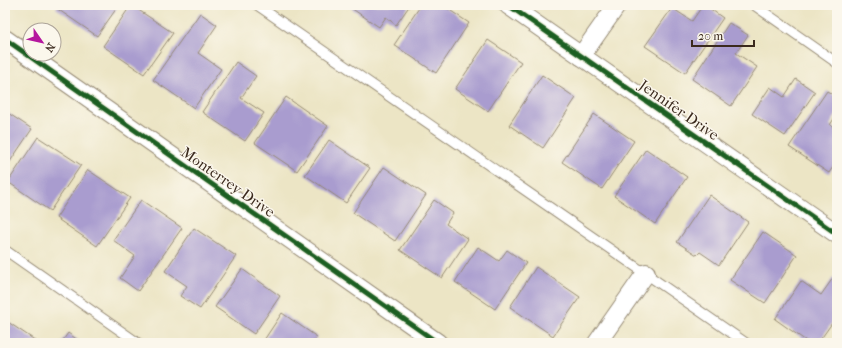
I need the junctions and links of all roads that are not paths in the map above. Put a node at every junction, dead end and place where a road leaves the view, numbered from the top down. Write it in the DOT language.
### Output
graph roads {
  1 [pos="258,5"];
  2 [pos="508,5"];
  3 [pos="616,5"];
  4 [pos="754,5"];
  5 [pos="5,39"];
  6 [pos="581,56"];
  7 [pos="837,63"];
  8 [pos="837,234"];
  9 [pos="5,250"];
  10 [pos="646,273"];
  11 [pos="138,343"];
  12 [pos="438,343"];
  13 [pos="597,343"];
  14 [pos="746,343"];
  1 -- 10 [label="lane"];
  2 -- 6 [label="street, Jennifer Drive"];
  3 -- 6 [label="street"];
  4 -- 7 [label="lane"];
  5 -- 12 [label="street, Monterrey Drive"];
  6 -- 8 [label="street, Jennifer Drive"];
  9 -- 11 [label="lane"];
  10 -- 13 [label="street"];
  10 -- 14 [label="lane"];
}
